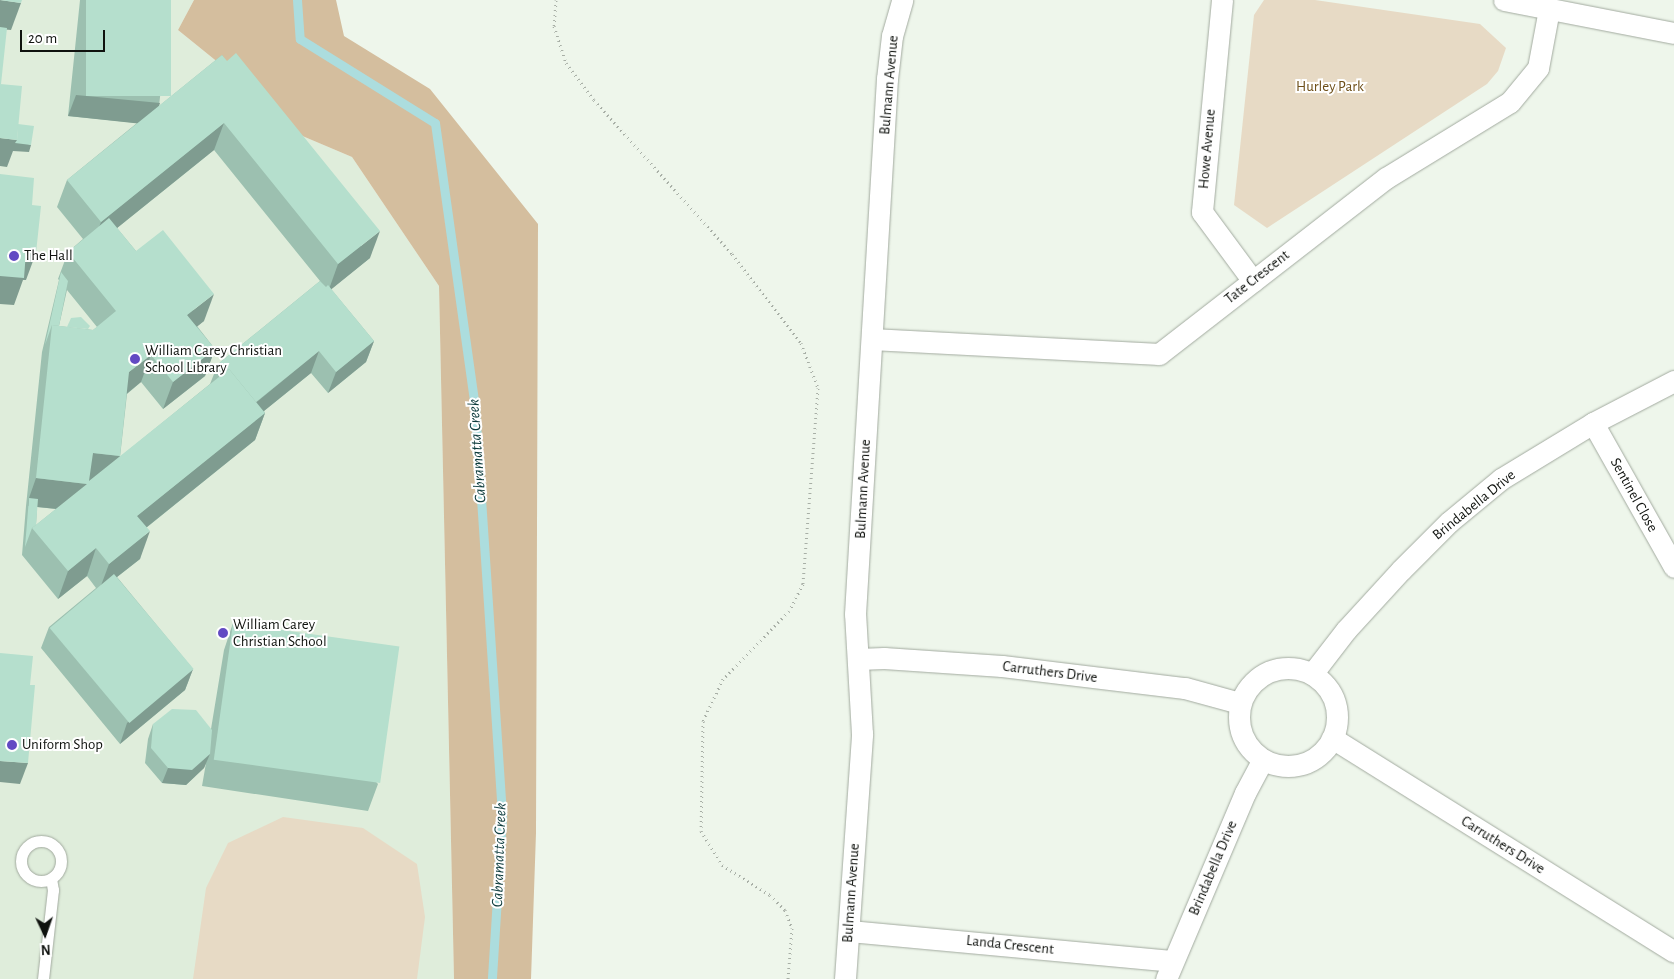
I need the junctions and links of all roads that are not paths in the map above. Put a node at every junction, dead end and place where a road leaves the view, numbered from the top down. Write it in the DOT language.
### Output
graph roads {
  1 [pos="902,0"];
  2 [pos="1222,0"];
  3 [pos="1504,0"];
  4 [pos="1549,9"];
  5 [pos="1674,33"];
  6 [pos="1253,281"];
  7 [pos="872,340"];
  8 [pos="1674,381"];
  9 [pos="1593,423"];
  10 [pos="1674,567"];
  11 [pos="858,659"];
  12 [pos="1312,674"];
  13 [pos="1240,704"];
  14 [pos="1332,738"];
  15 [pos="1263,759"];
  16 [pos="51,879"];
  17 [pos="848,931"];
  18 [pos="1674,952"];
  19 [pos="1169,970"];
  20 [pos="43,979"];
  21 [pos="845,979"];
  1 -- 7 [label="street, Bulmann Avenue"];
  2 -- 6 [label="street, Howe Avenue"];
  3 -- 4 [label="street"];
  4 -- 5 [label="street"];
  4 -- 6 [label="street, Tate Crescent"];
  6 -- 7 [label="street, Tate Crescent"];
  7 -- 11 [label="street, Bulmann Avenue"];
  8 -- 9 [label="street, Brindabella Drive"];
  9 -- 10 [label="street, Sentinel Close"];
  9 -- 12 [label="street, Brindabella Drive"];
  11 -- 13 [label="street, Carruthers Drive"];
  11 -- 17 [label="street, Bulmann Avenue"];
  12 -- 13 [label="street"];
  12 -- 14 [label="street"];
  13 -- 15 [label="street"];
  14 -- 15 [label="street"];
  14 -- 18 [label="street, Carruthers Drive"];
  15 -- 19 [label="street, Brindabella Drive"];
  16 -- 20 [label="lane"];
  17 -- 19 [label="street, Landa Crescent"];
  17 -- 21 [label="street, Bulmann Avenue"];
}
